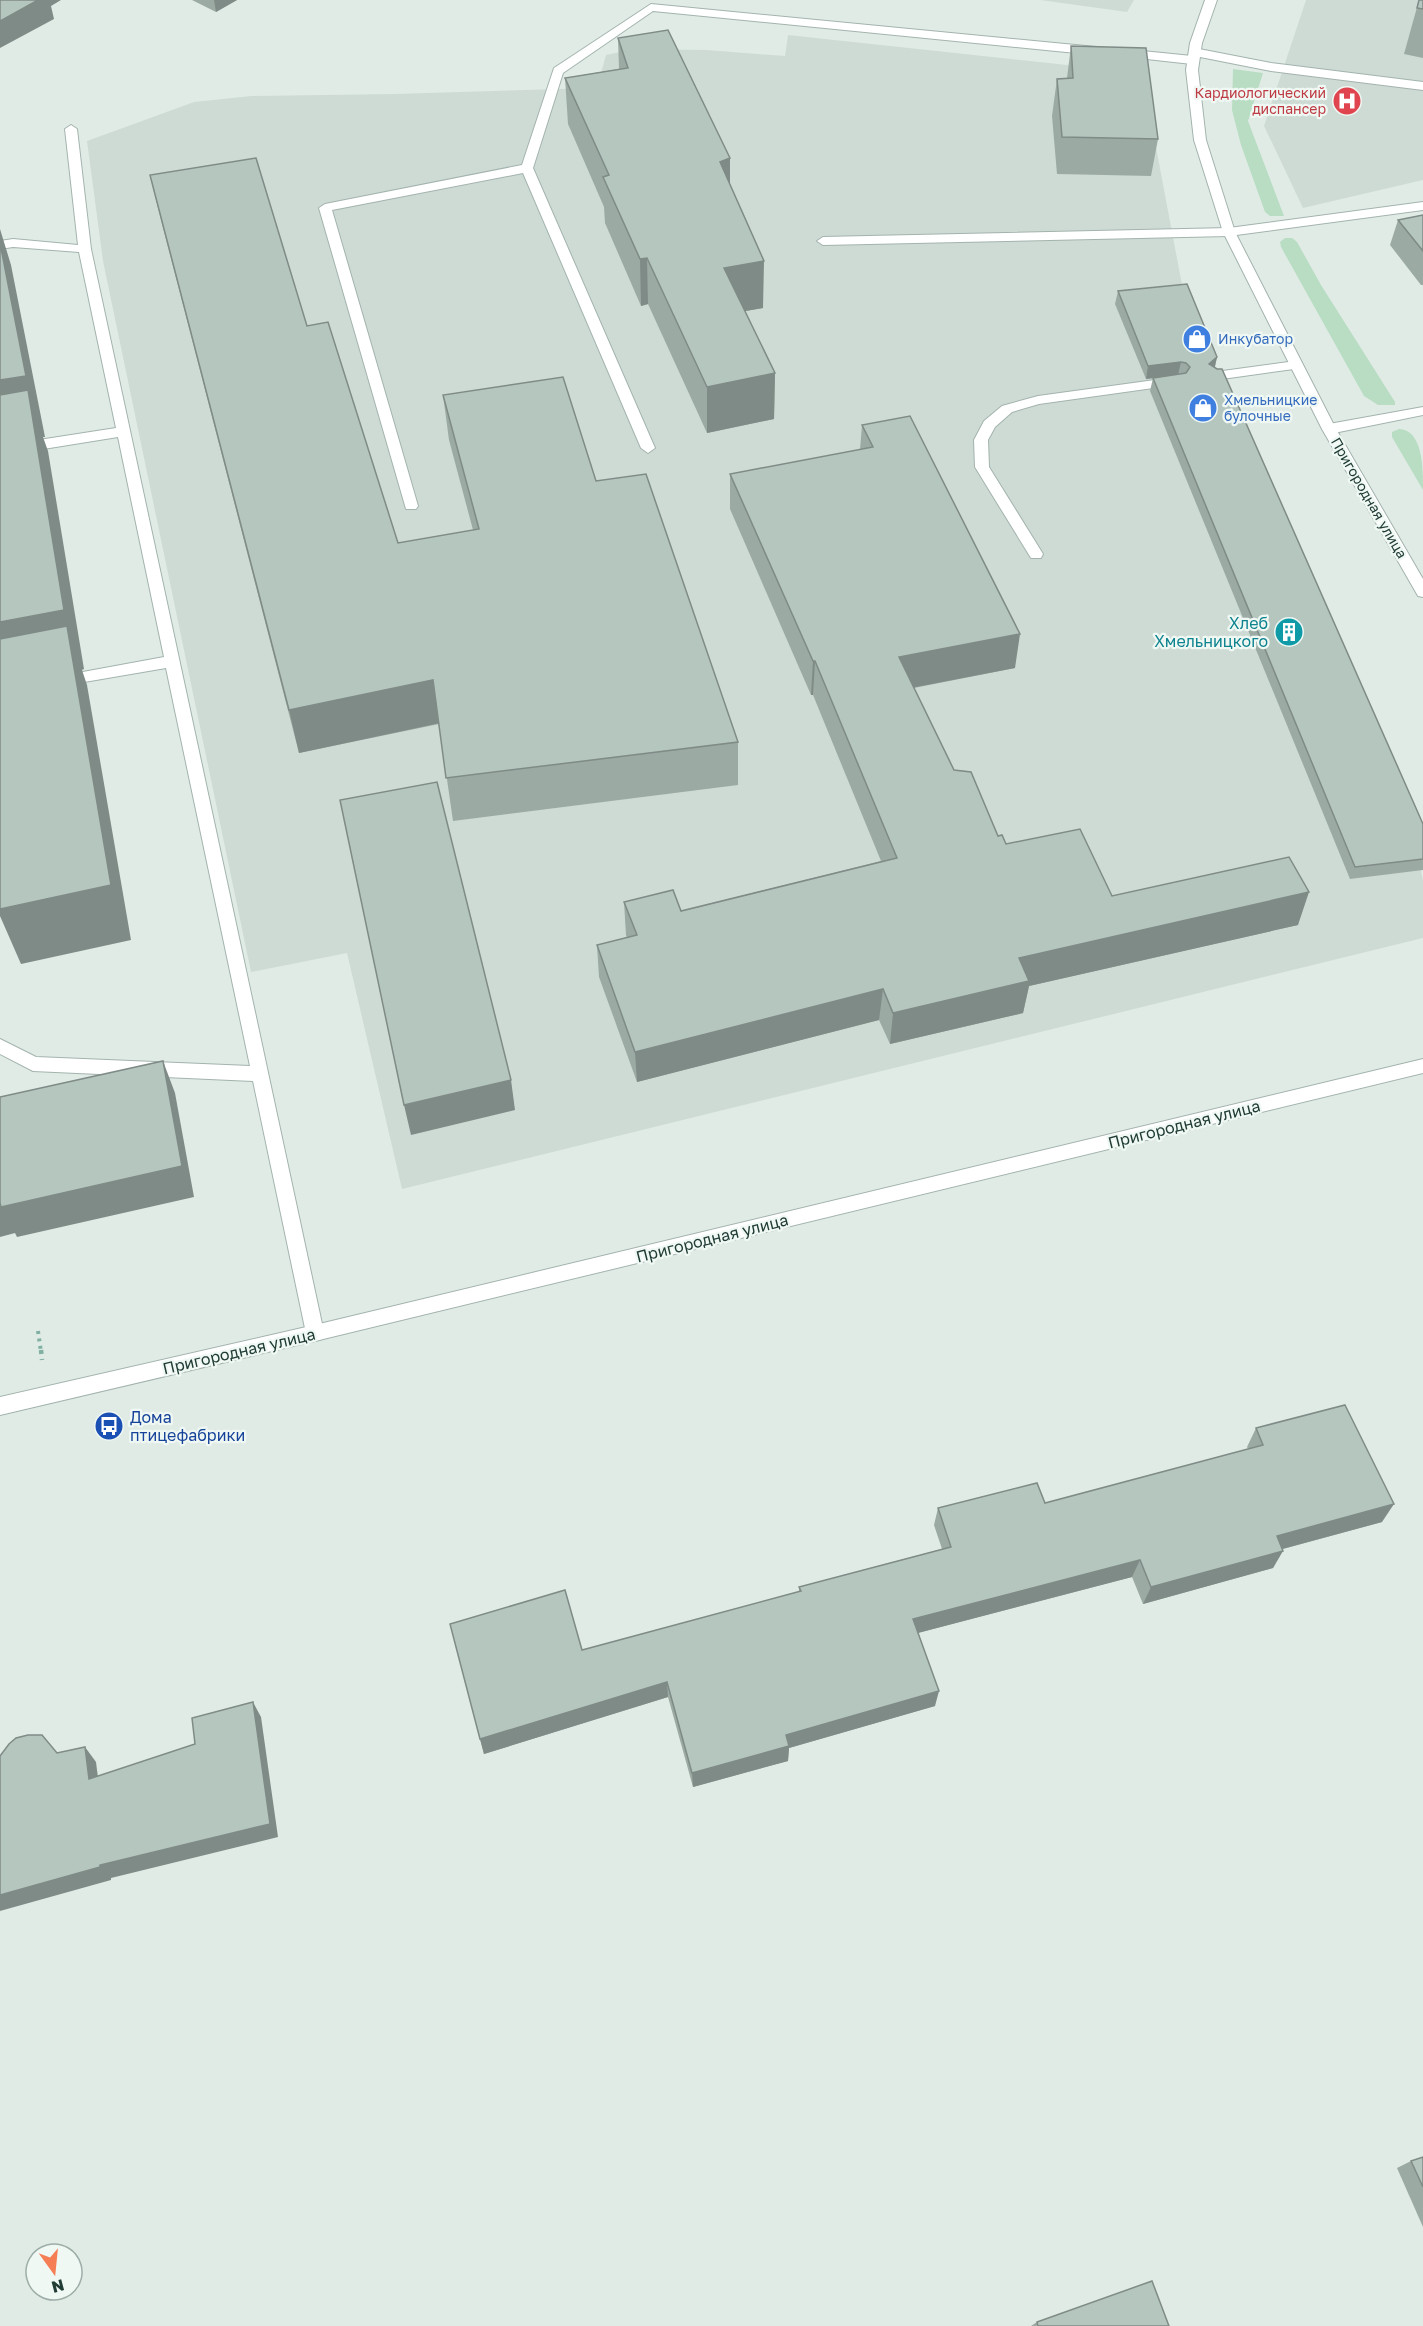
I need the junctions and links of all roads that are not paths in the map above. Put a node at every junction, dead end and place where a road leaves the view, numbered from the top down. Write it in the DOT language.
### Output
graph roads {
  1 [pos="1211,0"];
  2 [pos="1193,56"];
  3 [pos="1423,86"];
  4 [pos="71,129"];
  5 [pos="527,168"];
  6 [pos="1423,206"];
  7 [pos="1229,232"];
  8 [pos="823,241"];
  9 [pos="0,245"];
  10 [pos="85,249"];
  11 [pos="1296,365"];
  12 [pos="1215,376"];
  13 [pos="1178,381"];
  14 [pos="1421,413"];
  15 [pos="1329,429"];
  16 [pos="124,431"];
  17 [pos="648,448"];
  18 [pos="0,451"];
  19 [pos="411,506"];
  20 [pos="1036,554"];
  21 [pos="1423,591"];
  22 [pos="173,661"];
  23 [pos="46,684"];
  24 [pos="0,1046"];
  25 [pos="1423,1066"];
  26 [pos="261,1074"];
  27 [pos="315,1333"];
  28 [pos="0,1406"];
  1 -- 2 [label="street, Пригородная улица"];
  2 -- 3 [label="street"];
  2 -- 5 [label="street"];
  2 -- 7 [label="street, Пригородная улица"];
  4 -- 10 [label="street"];
  5 -- 17 [label="street"];
  5 -- 19 [label="street"];
  6 -- 7 [label="street"];
  7 -- 8 [label="street"];
  7 -- 11 [label="street, Пригородная улица"];
  9 -- 10 [label="street"];
  10 -- 16 [label="street"];
  11 -- 12 [label="street"];
  11 -- 15 [label="street, Пригородная улица"];
  13 -- 20 [label="street"];
  14 -- 15 [label="street"];
  15 -- 21 [label="street, Пригородная улица"];
  16 -- 18 [label="street"];
  16 -- 22 [label="street"];
  22 -- 23 [label="street"];
  22 -- 26 [label="street"];
  24 -- 26 [label="street"];
  25 -- 27 [label="street, Пригородная улица"];
  26 -- 27 [label="street"];
  27 -- 28 [label="street, Пригородная улица"];
}
